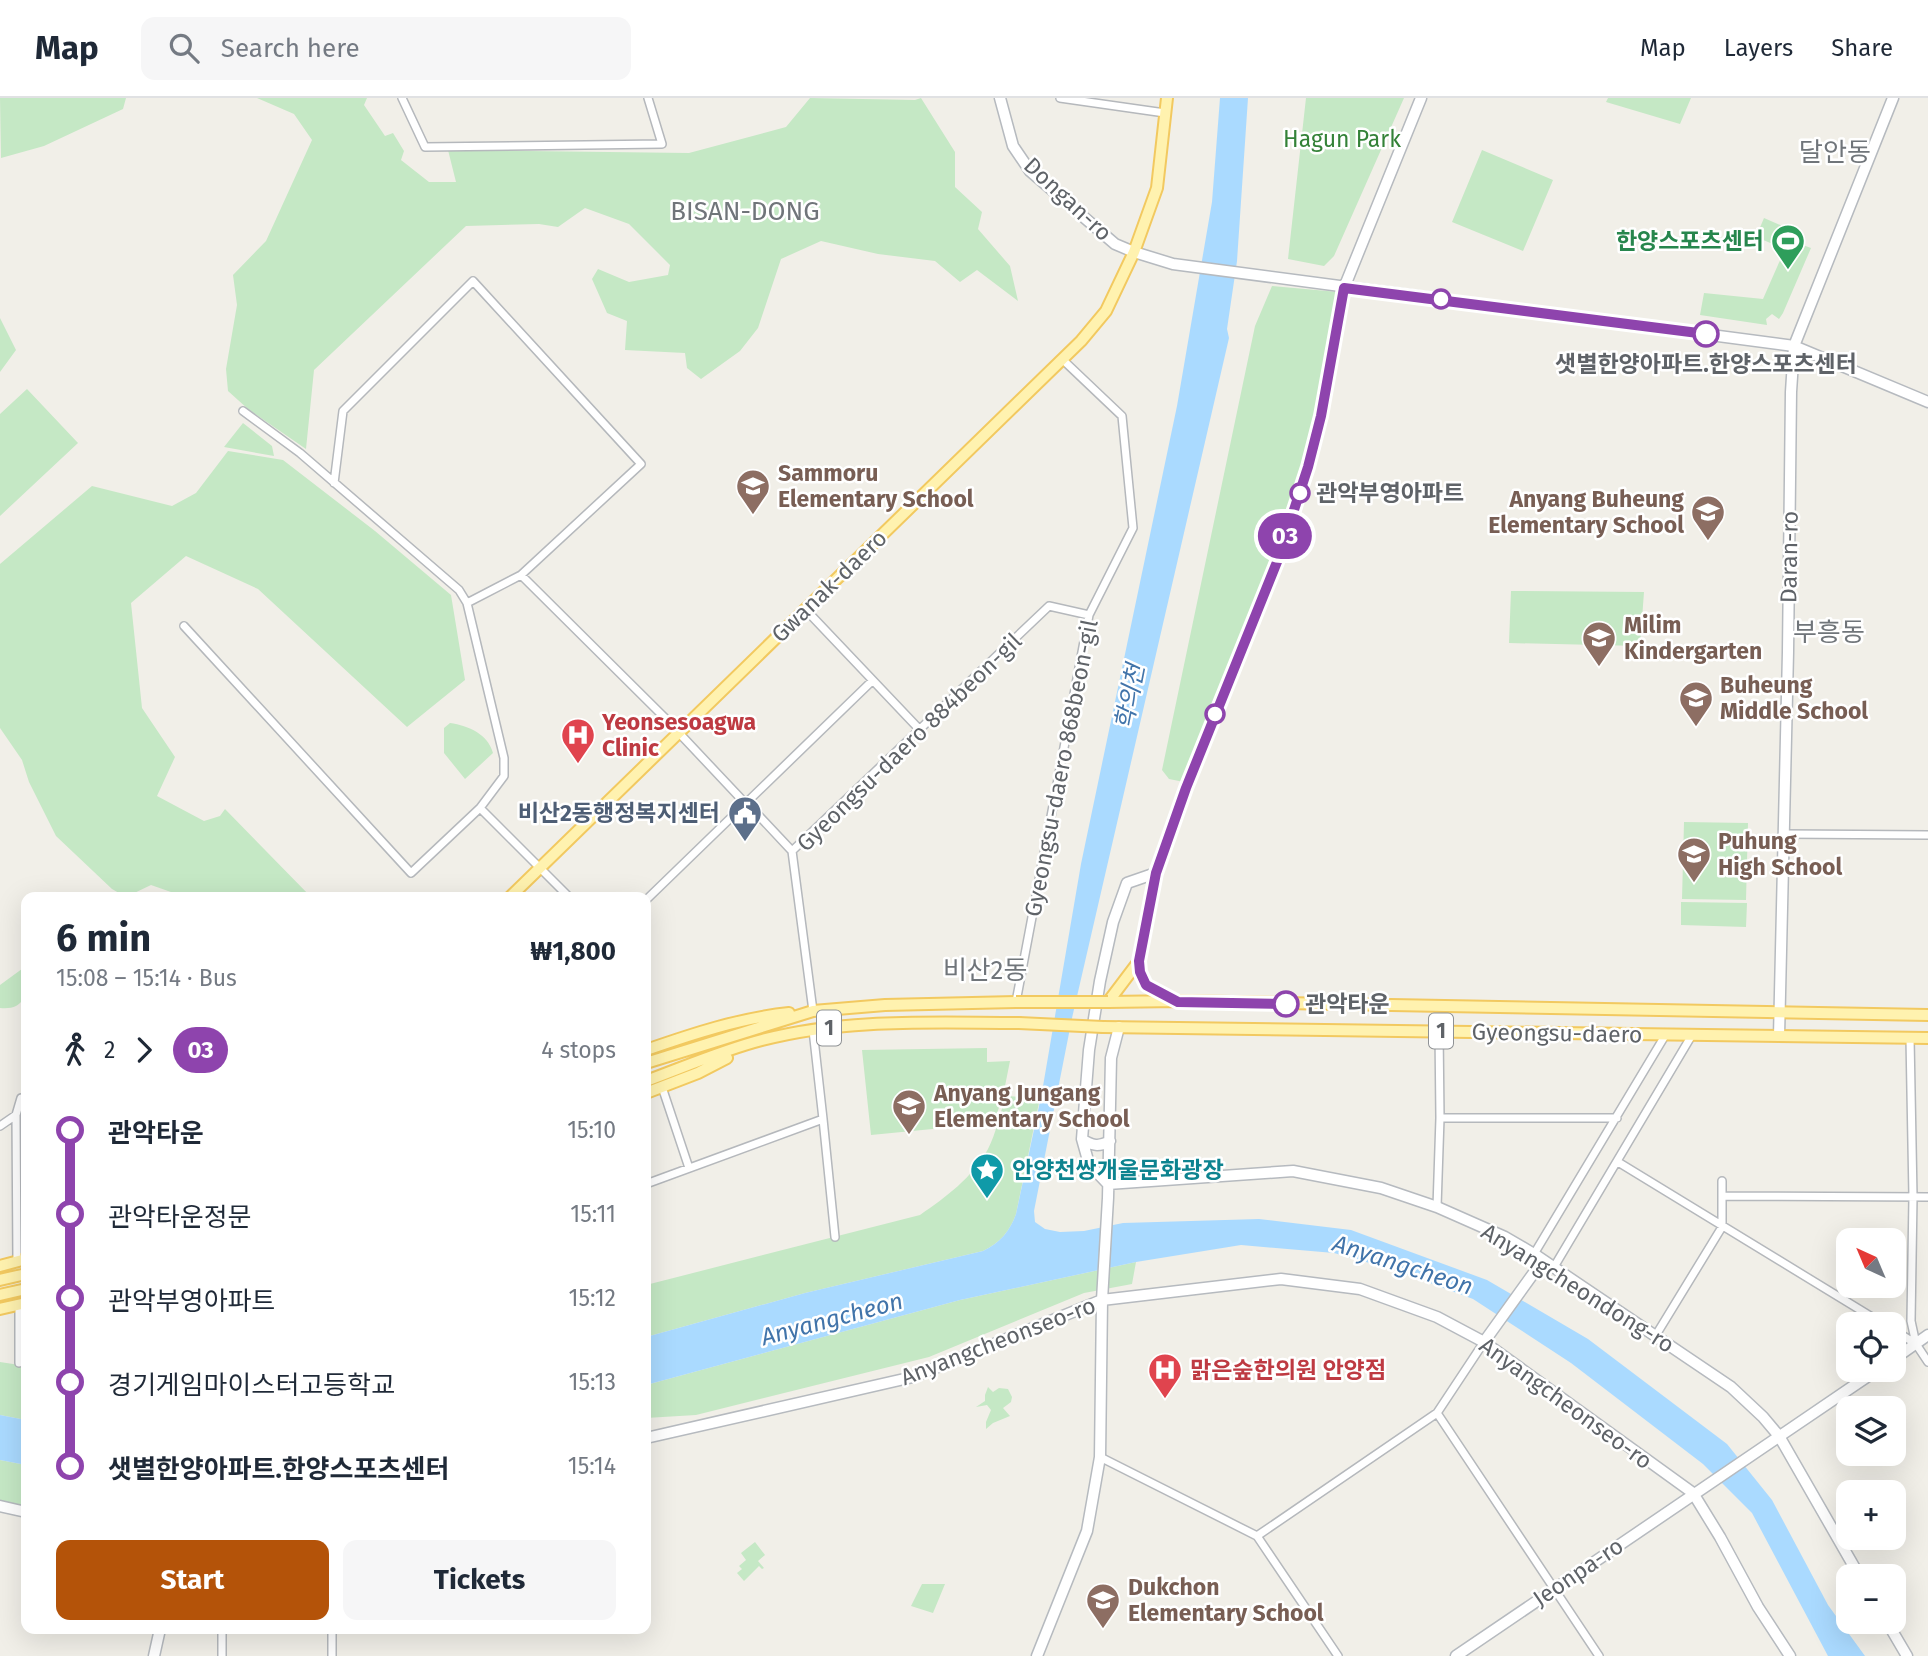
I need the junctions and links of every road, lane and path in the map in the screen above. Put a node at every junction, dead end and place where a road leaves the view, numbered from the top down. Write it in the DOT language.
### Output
graph roads {
  1 [pos="402,98"];
  2 [pos="648,98"];
  3 [pos="1000,98"];
  4 [pos="1060,98"];
  5 [pos="1167,98"];
  6 [pos="1421,98"];
  7 [pos="1893,98"];
  8 [pos="1165,113"];
  9 [pos="1134,252"];
  10 [pos="1344,288"];
  11 [pos="1794,346"];
  12 [pos="1062,359"];
  13 [pos="1928,402"];
  14 [pos="243,411"];
  15 [pos="334,483"];
  16 [pos="521,575"];
  17 [pos="467,603"];
  18 [pos="806,610"];
  19 [pos="1089,615"];
  20 [pos="184,626"];
  21 [pos="872,681"];
  22 [pos="920,730"];
  23 [pos="677,733"];
  24 [pos="746,802"];
  25 [pos="480,808"];
  26 [pos="1784,834"];
  27 [pos="1928,835"];
  28 [pos="792,851"];
  29 [pos="541,867"];
  30 [pos="1156,873"];
  31 [pos="515,892"];
  32 [pos="564,892"];
  33 [pos="651,895"];
  34 [pos="1139,961"];
  35 [pos="1016,1002"];
  36 [pos="1178,1002"];
  37 [pos="1108,1003"];
  38 [pos="813,1011"];
  39 [pos="1779,1013"];
  40 [pos="1928,1016"];
  41 [pos="1119,1027"];
  42 [pos="813,1030"];
  43 [pos="1439,1031"];
  44 [pos="1666,1034"];
  45 [pos="1692,1035"];
  46 [pos="1779,1036"];
  47 [pos="1910,1038"];
  48 [pos="1928,1038"];
  49 [pos="762,1040"];
  50 [pos="651,1045"];
  51 [pos="651,1061"];
  52 [pos="651,1078"];
  53 [pos="662,1087"];
  54 [pos="651,1091"];
  55 [pos="21,1098"];
  56 [pos="16,1115"];
  57 [pos="1440,1118"];
  58 [pos="1617,1118"];
  59 [pos="823,1119"];
  60 [pos="0,1126"];
  61 [pos="1082,1139"];
  62 [pos="1110,1140"];
  63 [pos="1618,1162"];
  64 [pos="690,1168"];
  65 [pos="1721,1181"];
  66 [pos="651,1182"];
  67 [pos="1108,1184"];
  68 [pos="1721,1196"];
  69 [pos="1913,1197"];
  70 [pos="1928,1197"];
  71 [pos="1437,1207"];
  72 [pos="1722,1227"];
  73 [pos="21,1237"];
  74 [pos="835,1237"];
  75 [pos="1538,1257"];
  76 [pos="21,1261"];
  77 [pos="0,1266"];
  78 [pos="1554,1267"];
  79 [pos="21,1275"];
  80 [pos="0,1280"];
  81 [pos="21,1290"];
  82 [pos="0,1295"];
  83 [pos="1102,1300"];
  84 [pos="21,1304"];
  85 [pos="0,1309"];
  86 [pos="1863,1312"];
  87 [pos="21,1334"];
  88 [pos="1656,1335"];
  89 [pos="1928,1335"];
  90 [pos="1906,1337"];
  91 [pos="1484,1342"];
  92 [pos="1916,1343"];
  93 [pos="1906,1350"];
  94 [pos="1928,1362"];
  95 [pos="19,1363"];
  96 [pos="1859,1382"];
  97 [pos="1437,1413"];
  98 [pos="651,1437"];
  99 [pos="1774,1439"];
  100 [pos="1100,1457"];
  101 [pos="1696,1491"];
  102 [pos="0,1506"];
  103 [pos="21,1511"];
  104 [pos="1257,1536"];
  105 [pos="1852,1564"];
  106 [pos="1553,1588"];
  107 [pos="159,1634"];
  108 [pos="222,1634"];
  109 [pos="332,1634"];
  110 [pos="1894,1634"];
  111 [pos="154,1656"];
  112 [pos="222,1656"];
  113 [pos="332,1656"];
  114 [pos="1037,1656"];
  115 [pos="1338,1656"];
  116 [pos="1455,1656"];
  117 [pos="1599,1656"];
  118 [pos="1790,1656"];
  119 [pos="1908,1656"];
  1 -- 2 [label="street"];
  3 -- 9 [label="street, Dongan-ro"];
  4 -- 8 [label="street"];
  5 -- 8 [label="main road, Gwanak-daero"];
  6 -- 10 [label="street"];
  7 -- 11 [label="street, Daran-ro"];
  8 -- 9 [label="main road, Gwanak-daero"];
  9 -- 10 [label="street, Dongan-ro"];
  9 -- 12 [label="main road, Gwanak-daero"];
  10 -- 11 [label="street"];
  10 -- 30 [label="street"];
  11 -- 13 [label="street"];
  11 -- 26 [label="street, Daran-ro"];
  12 -- 18 [label="main road, Gwanak-daero"];
  12 -- 19 [label="street, Gyeongsu-daero 868beon-gil"];
  14 -- 15 [label="street"];
  15 -- 16 [label="street"];
  15 -- 17 [label="street"];
  16 -- 17 [label="street"];
  16 -- 23 [label="street"];
  17 -- 25 [label="street"];
  18 -- 21 [label="street"];
  18 -- 23 [label="main road, Gwanak-daero"];
  19 -- 22 [label="street, Gyeongsu-daero 884beon-gil"];
  19 -- 35 [label="street, Gyeongsu-daero 868beon-gil"];
  20 -- 25 [label="street"];
  21 -- 22 [label="street"];
  21 -- 24 [label="street"];
  22 -- 28 [label="street, Gyeongsu-daero 884beon-gil"];
  23 -- 24 [label="street"];
  23 -- 29 [label="main road, Gwanak-daero"];
  24 -- 28 [label="street"];
  24 -- 33 [label="street"];
  25 -- 29 [label="street"];
  26 -- 27 [label="street"];
  26 -- 39 [label="street, Daran-ro"];
  28 -- 38 [label="street, Gyeongsu-daero 884beon-gil"];
  29 -- 31 [label="main road, Gwanak-daero"];
  29 -- 32 [label="street"];
  30 -- 34 [label="street"];
  30 -- 61 [label="street"];
  34 -- 36 [label="main road"];
  34 -- 37 [label="main road"];
  35 -- 37 [label="main road, 1, bridge"];
  35 -- 38 [label="main road, 1"];
  36 -- 37 [label="main road, Gyeongsu-daero / 1"];
  36 -- 39 [label="main road, Gyeongsu-daero / 1"];
  38 -- 50 [label="main road"];
  38 -- 51 [label="main road, 1"];
  39 -- 40 [label="main road, Gyeongsu-daero / 1"];
  39 -- 46 [label="street, Daran-ro"];
  41 -- 42 [label="main road, Gyeongsu-daero / 1, bridge"];
  41 -- 43 [label="main road, Gyeongsu-daero / 1"];
  41 -- 62 [label="street"];
  42 -- 49 [label="main road, 1"];
  42 -- 59 [label="street"];
  43 -- 44 [label="main road, Gyeongsu-daero / 1"];
  43 -- 57 [label="street"];
  44 -- 45 [label="main road, Gyeongsu-daero / 1"];
  44 -- 58 [label="street"];
  45 -- 46 [label="main road, Gyeongsu-daero / 1"];
  45 -- 63 [label="street"];
  46 -- 47 [label="main road, Gyeongsu-daero / 1"];
  47 -- 48 [label="main road, Gyeongsu-daero / 1"];
  47 -- 69 [label="street"];
  49 -- 52 [label="main road, 1"];
  49 -- 53 [label="main road"];
  53 -- 54 [label="main road"];
  53 -- 64 [label="street"];
  55 -- 56 [label="street"];
  56 -- 60 [label="street"];
  56 -- 73 [label="street"];
  57 -- 58 [label="street"];
  57 -- 71 [label="street"];
  58 -- 75 [label="street"];
  59 -- 64 [label="street"];
  59 -- 74 [label="street"];
  61 -- 62 [label="street"];
  61 -- 67 [label="street"];
  62 -- 67 [label="street"];
  63 -- 72 [label="street"];
  63 -- 78 [label="street"];
  64 -- 66 [label="street"];
  65 -- 68 [label="street"];
  67 -- 71 [label="street, Anyangcheondong-ro"];
  67 -- 83 [label="street"];
  68 -- 69 [label="street"];
  68 -- 72 [label="street"];
  69 -- 70 [label="street"];
  69 -- 92 [label="street"];
  71 -- 75 [label="street, Anyangcheondong-ro"];
  72 -- 86 [label="street"];
  72 -- 88 [label="street"];
  75 -- 78 [label="street, Anyangcheondong-ro"];
  75 -- 91 [label="street"];
  76 -- 77 [label="main road"];
  78 -- 88 [label="street, Anyangcheondong-ro"];
  79 -- 80 [label="main road"];
  81 -- 82 [label="main road"];
  83 -- 91 [label="street, Anyangcheonseo-ro"];
  83 -- 98 [label="street, Anyangcheonseo-ro"];
  83 -- 100 [label="street"];
  84 -- 85 [label="main road"];
  87 -- 95 [label="street"];
  88 -- 99 [label="street, Anyangcheondong-ro"];
  89 -- 92 [label="street"];
  90 -- 92 [label="street"];
  91 -- 97 [label="street"];
  91 -- 101 [label="street, Anyangcheonseo-ro"];
  92 -- 93 [label="street"];
  92 -- 94 [label="street"];
  96 -- 99 [label="street"];
  97 -- 104 [label="street"];
  97 -- 106 [label="street"];
  99 -- 101 [label="street, Jeonpa-ro"];
  99 -- 105 [label="street, Anyangcheondong-ro"];
  100 -- 104 [label="street"];
  100 -- 114 [label="street"];
  101 -- 106 [label="street, Jeonpa-ro"];
  101 -- 118 [label="street, Anyangcheonseo-ro"];
  102 -- 103 [label="street"];
  104 -- 115 [label="street"];
  106 -- 116 [label="street, Jeonpa-ro"];
  106 -- 117 [label="street"];
  107 -- 111 [label="street"];
  108 -- 112 [label="street"];
  109 -- 113 [label="street"];
  110 -- 119 [label="street"];
}
